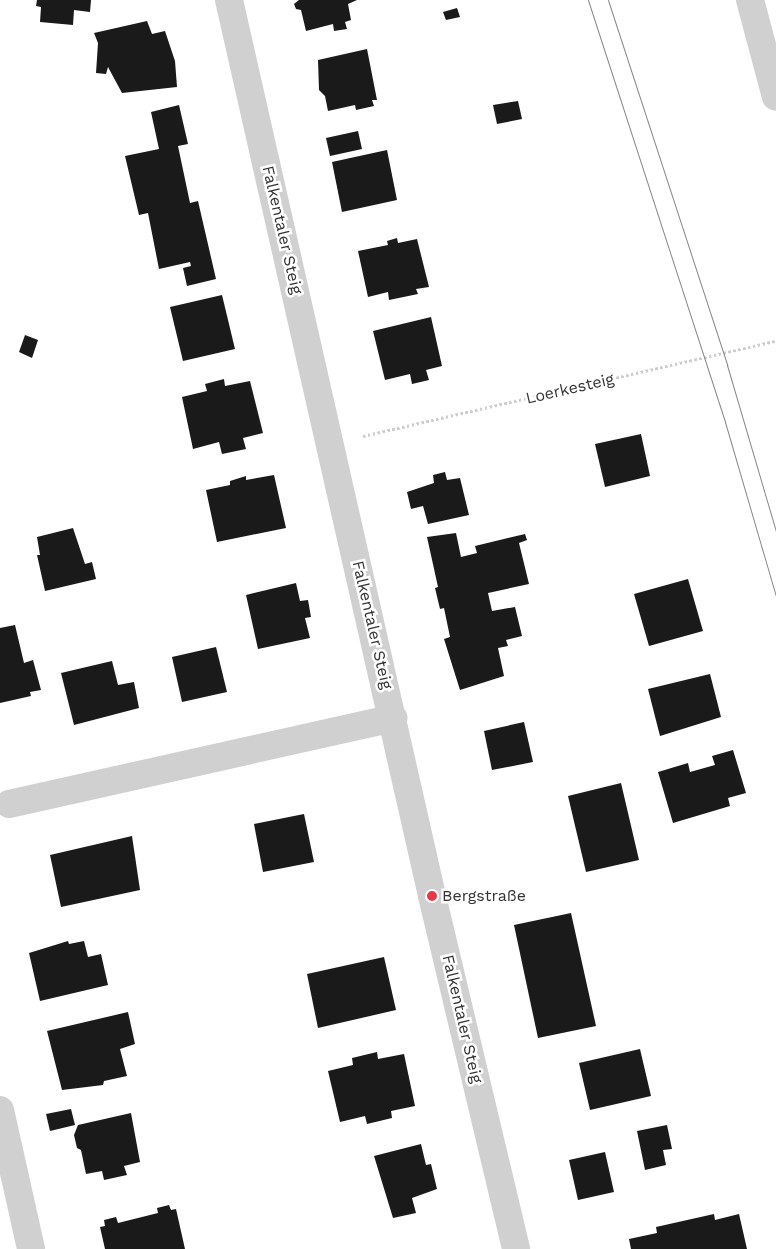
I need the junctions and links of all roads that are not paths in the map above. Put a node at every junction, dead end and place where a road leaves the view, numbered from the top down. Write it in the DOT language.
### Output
graph roads {
  1 [pos="229,0"];
  2 [pos="750,0"];
  3 [pos="776,97"];
  4 [pos="394,718"];
  5 [pos="3,807"];
  6 [pos="0,1110"];
  7 [pos="31,1249"];
  8 [pos="516,1249"];
  1 -- 4 [label="street, Falkentaler Steig"];
  2 -- 3 [label="street"];
  4 -- 5 [label="street"];
  4 -- 8 [label="street, Falkentaler Steig"];
  6 -- 7 [label="street"];
}
